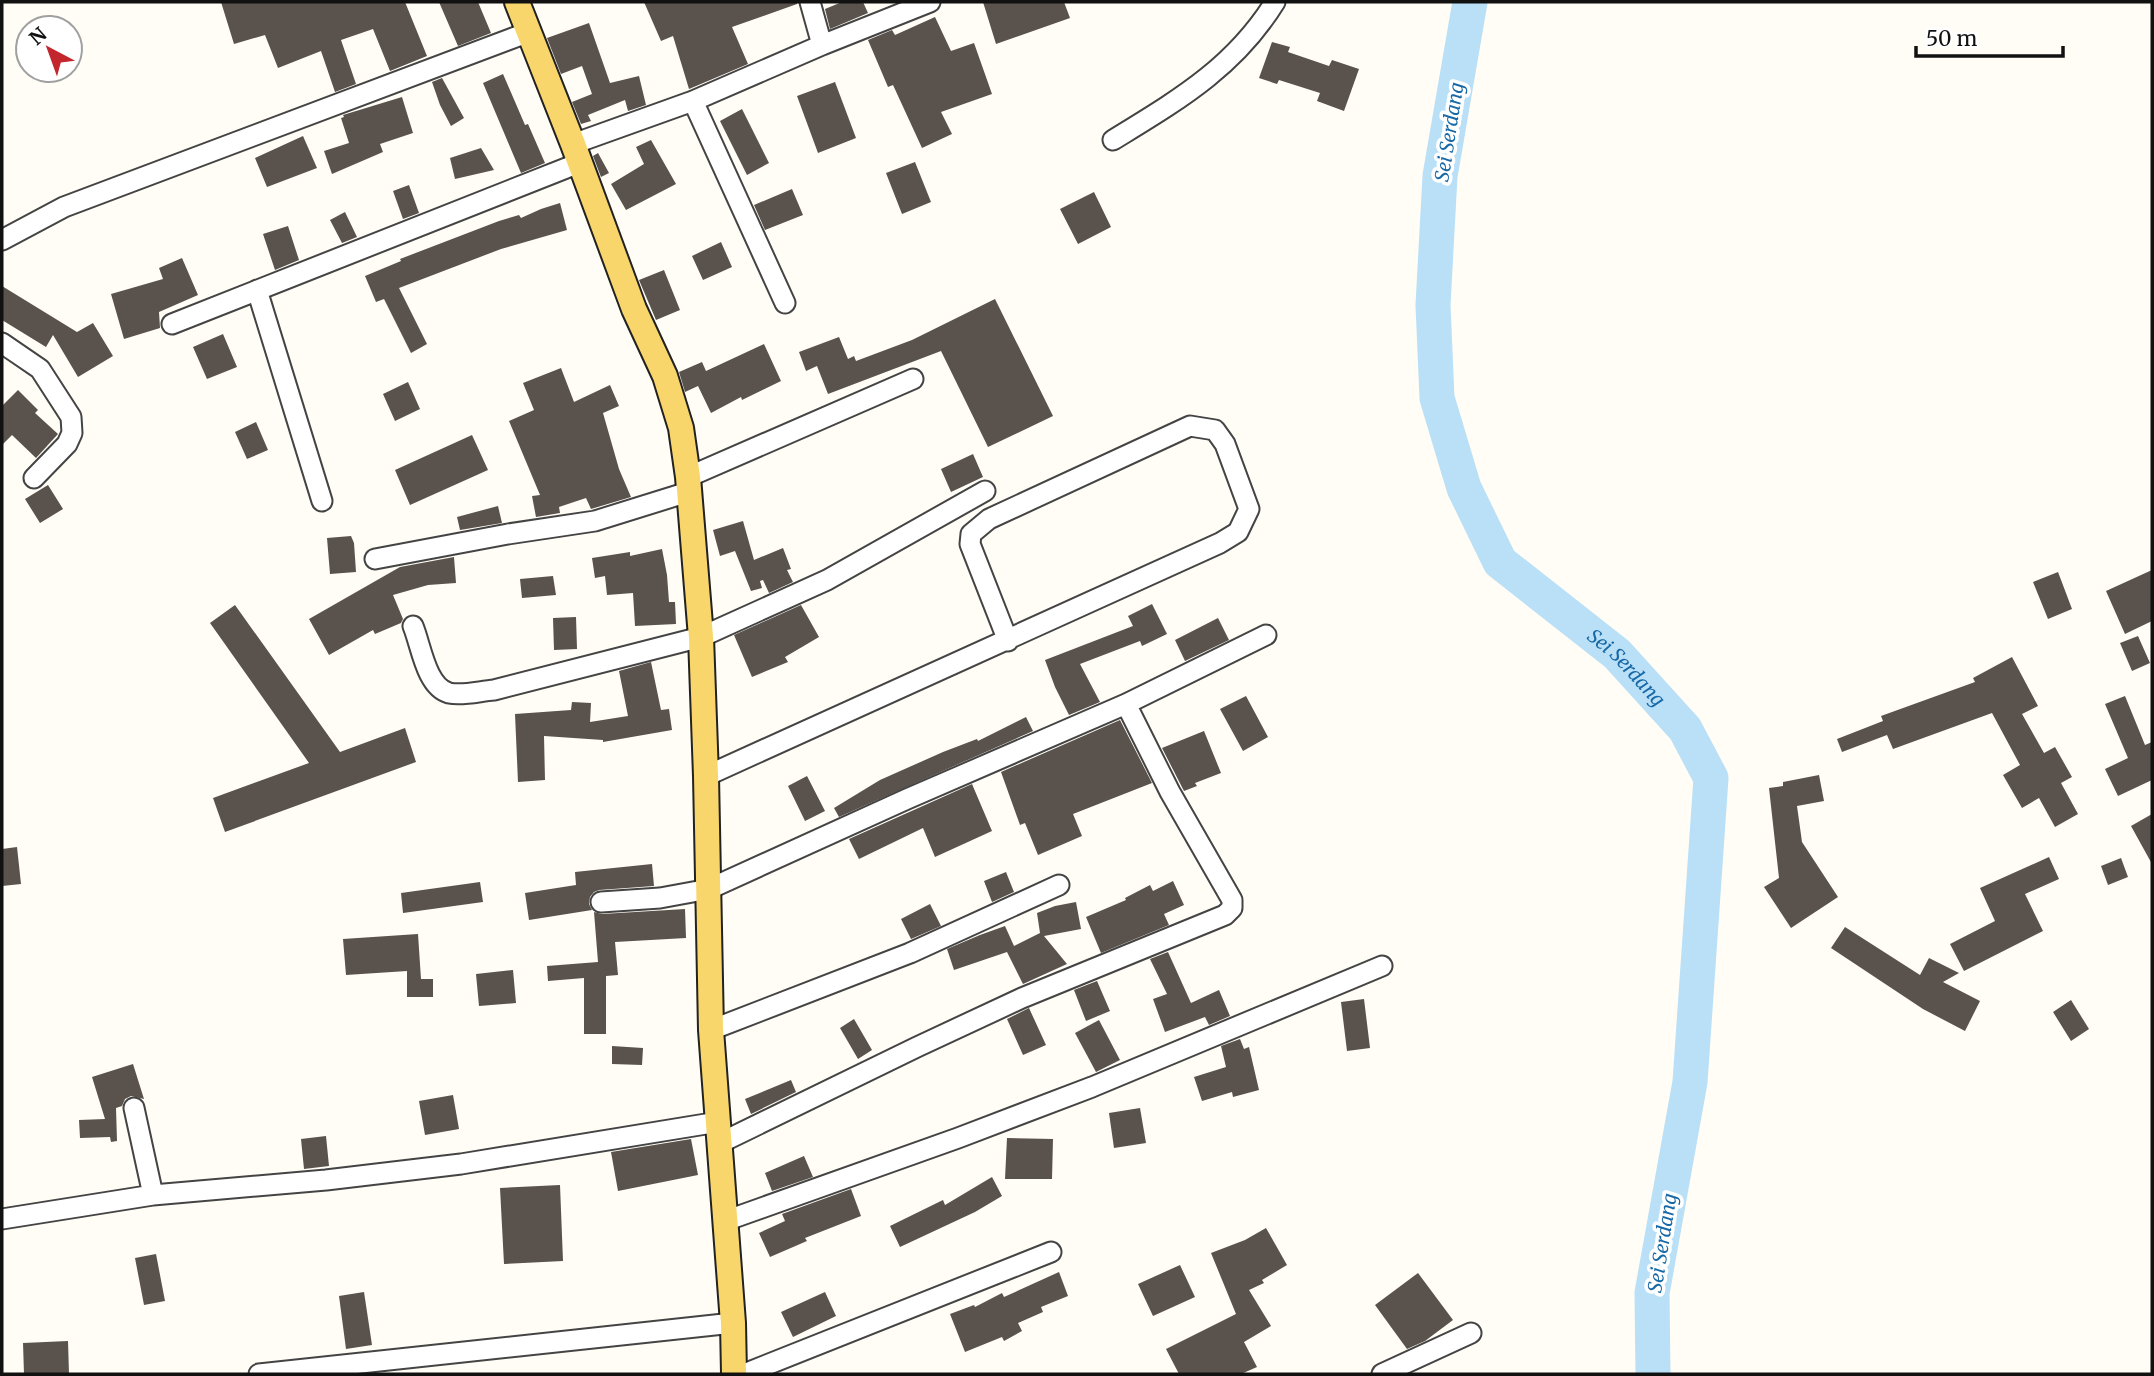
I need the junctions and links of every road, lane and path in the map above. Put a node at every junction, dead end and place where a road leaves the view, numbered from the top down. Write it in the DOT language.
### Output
graph roads {
  1 [pos="517,2"];
  2 [pos="810,2"];
  3 [pos="930,2"];
  4 [pos="1275,2"];
  5 [pos="529,32"];
  6 [pos="822,45"];
  7 [pos="693,101"];
  8 [pos="1113,139"];
  9 [pos="576,154"];
  10 [pos="2,240"];
  11 [pos="257,290"];
  12 [pos="785,303"];
  13 [pos="172,324"];
  14 [pos="2,342"];
  15 [pos="914,379"];
  16 [pos="34,478"];
  17 [pos="688,484"];
  18 [pos="985,491"];
  19 [pos="322,501"];
  20 [pos="375,559"];
  21 [pos="413,626"];
  22 [pos="1266,635"];
  23 [pos="701,637"];
  24 [pos="1008,640"];
  25 [pos="1126,704"];
  26 [pos="706,776"];
  27 [pos="1059,885"];
  28 [pos="709,889"];
  29 [pos="601,902"];
  30 [pos="1382,966"];
  31 [pos="711,1030"];
  32 [pos="134,1108"];
  33 [pos="718,1133"];
  34 [pos="153,1195"];
  35 [pos="2,1219"];
  36 [pos="725,1221"];
  37 [pos="1051,1252"];
  38 [pos="733,1323"];
  39 [pos="1471,1333"];
  40 [pos="259,1374"];
  41 [pos="734,1374"];
  42 [pos="744,1374"];
  43 [pos="1382,1374"];
  1 -- 5 [label="main road"];
  2 -- 6 [label="street"];
  3 -- 6 [label="street"];
  4 -- 8 [label="street"];
  5 -- 9 [label="main road"];
  5 -- 10 [label="street"];
  6 -- 7 [label="street"];
  7 -- 9 [label="street"];
  7 -- 12 [label="street"];
  9 -- 11 [label="street"];
  9 -- 17 [label="main road"];
  11 -- 13 [label="street"];
  11 -- 19 [label="street"];
  14 -- 16 [label="street"];
  15 -- 17 [label="street"];
  17 -- 20 [label="street"];
  17 -- 23 [label="main road"];
  18 -- 23 [label="street"];
  21 -- 23 [label="street"];
  22 -- 25 [label="street"];
  23 -- 26 [label="main road"];
  24 -- 24 [label="street"];
  24 -- 26 [label="street"];
  25 -- 28 [label="street"];
  25 -- 33 [label="street"];
  26 -- 28 [label="main road"];
  27 -- 31 [label="street"];
  28 -- 29 [label="street"];
  28 -- 31 [label="main road"];
  30 -- 36 [label="street"];
  31 -- 33 [label="main road"];
  32 -- 34 [label="street"];
  33 -- 34 [label="street"];
  33 -- 36 [label="main road"];
  34 -- 35 [label="street"];
  36 -- 38 [label="main road"];
  37 -- 42 [label="street"];
  38 -- 40 [label="street"];
  38 -- 41 [label="main road"];
  39 -- 43 [label="street"];
}
